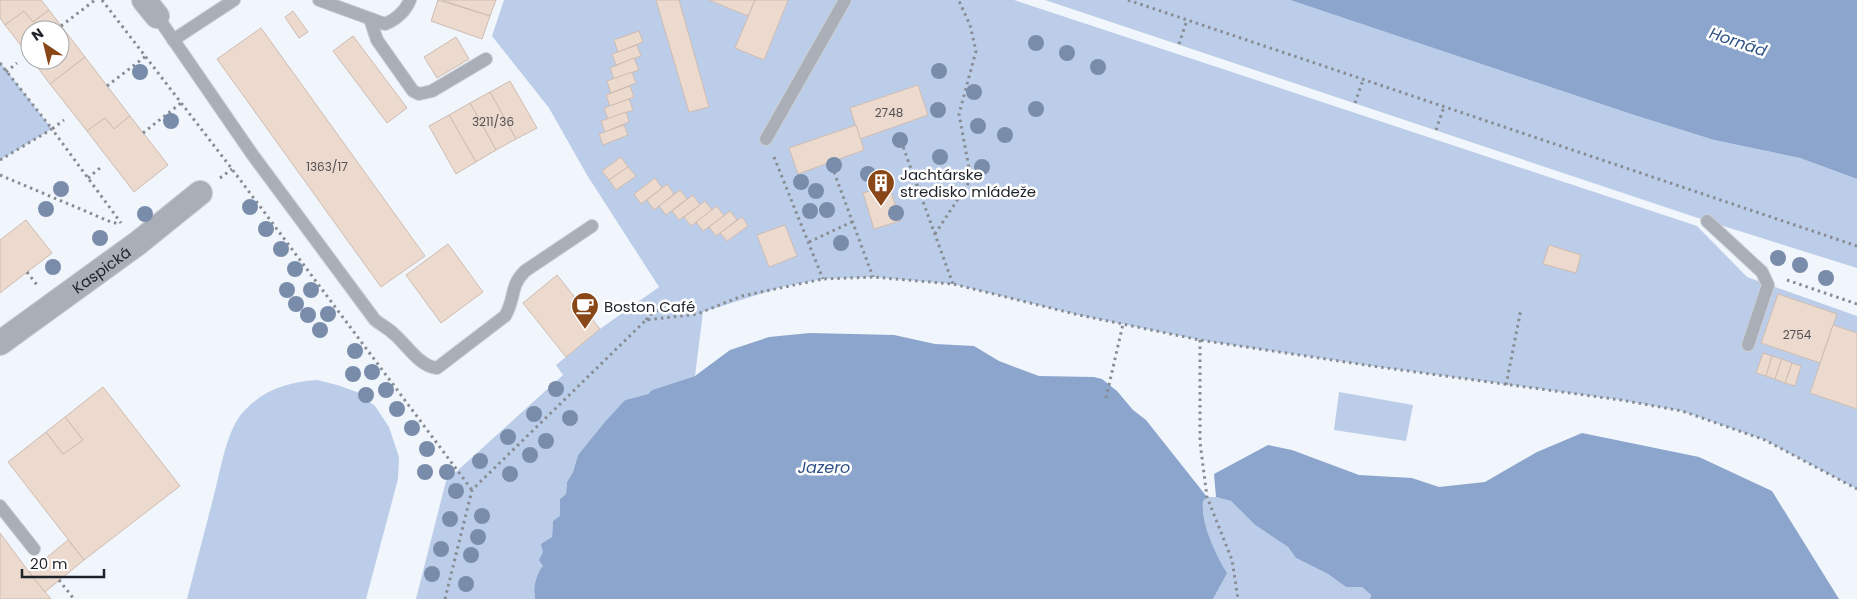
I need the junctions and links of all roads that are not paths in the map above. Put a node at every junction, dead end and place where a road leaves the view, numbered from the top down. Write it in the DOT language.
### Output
graph roads {
  1 [pos="234,0"];
  2 [pos="319,0"];
  3 [pos="410,0"];
  4 [pos="845,0"];
  5 [pos="151,8"];
  6 [pos="370,18"];
  7 [pos="173,40"];
  8 [pos="486,59"];
  9 [pos="766,139"];
  10 [pos="200,193"];
  11 [pos="1707,222"];
  12 [pos="592,226"];
  13 [pos="0,343"];
  14 [pos="1748,345"];
  15 [pos="0,506"];
  16 [pos="34,549"];
  1 -- 7 [label="lane"];
  2 -- 6 [label="lane"];
  3 -- 6 [label="lane"];
  4 -- 9 [label="lane"];
  5 -- 7 [label="lane"];
  6 -- 8 [label="lane"];
  7 -- 12 [label="lane"];
  10 -- 13 [label="street, Kaspická"];
  11 -- 14 [label="lane"];
  15 -- 16 [label="lane"];
}
